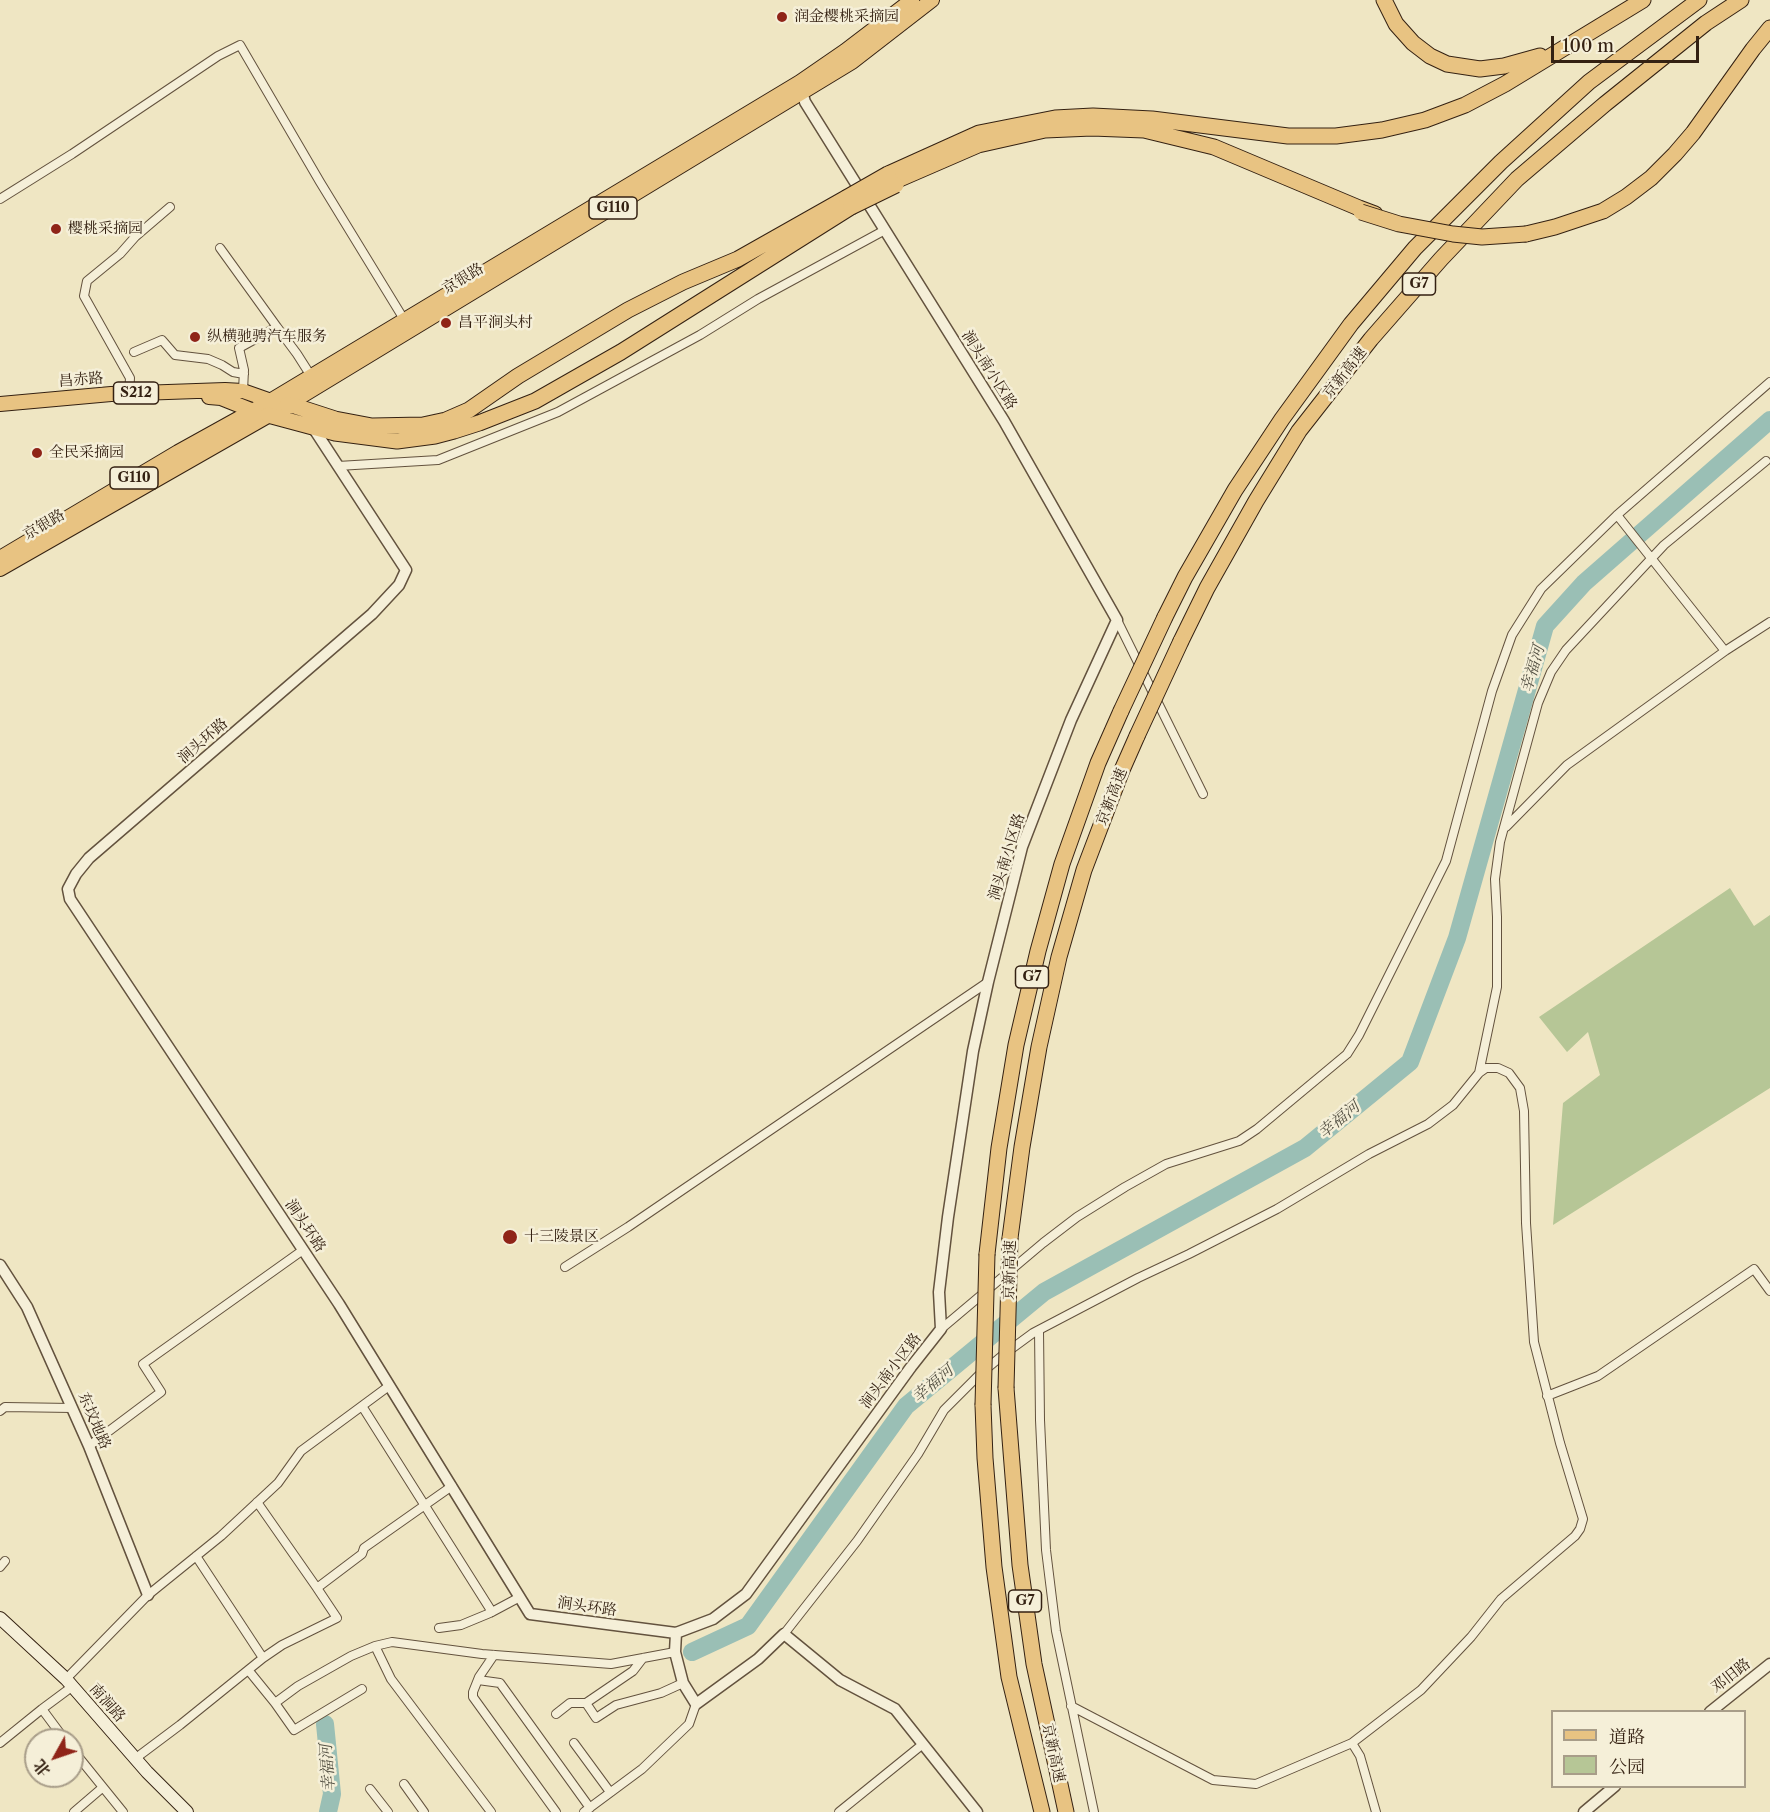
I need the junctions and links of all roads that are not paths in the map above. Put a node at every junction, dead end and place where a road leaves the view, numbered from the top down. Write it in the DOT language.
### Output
graph roads {
  1 [pos="912,0"];
  2 [pos="932,0"];
  3 [pos="1384,0"];
  4 [pos="1643,0"];
  5 [pos="1699,0"];
  6 [pos="1742,0"];
  7 [pos="1770,28"];
  8 [pos="1589,33"];
  9 [pos="801,87"];
  10 [pos="892,180"];
  11 [pos="0,199"];
  12 [pos="848,202"];
  13 [pos="170,207"];
  14 [pos="885,230"];
  15 [pos="1526,234"];
  16 [pos="220,248"];
  17 [pos="405,321"];
  18 [pos="277,327"];
  19 [pos="134,352"];
  20 [pos="244,374"];
  21 [pos="311,376"];
  22 [pos="1770,382"];
  23 [pos="243,392"];
  24 [pos="129,393"];
  25 [pos="0,404"];
  26 [pos="287,405"];
  27 [pos="269,408"];
  28 [pos="0,410"];
  29 [pos="252,411"];
  30 [pos="312,426"];
  31 [pos="1766,461"];
  32 [pos="338,466"];
  33 [pos="1617,515"];
  34 [pos="0,558"];
  35 [pos="1651,559"];
  36 [pos="0,569"];
  37 [pos="1117,620"];
  38 [pos="1770,622"];
  39 [pos="1725,651"];
  40 [pos="1203,794"];
  41 [pos="1503,830"];
  42 [pos="988,982"];
  43 [pos="1479,1073"];
  44 [pos="303,1250"];
  45 [pos="0,1265"];
  46 [pos="565,1267"];
  47 [pos="1770,1291"];
  48 [pos="941,1329"];
  49 [pos="1039,1330"];
  50 [pos="389,1386"];
  51 [pos="1547,1396"];
  52 [pos="362,1406"];
  53 [pos="72,1408"];
  54 [pos="0,1411"];
  55 [pos="89,1446"];
  56 [pos="452,1486"];
  57 [pos="257,1502"];
  58 [pos="426,1506"];
  59 [pos="196,1556"];
  60 [pos="317,1588"];
  61 [pos="148,1595"];
  62 [pos="520,1597"];
  63 [pos="492,1612"];
  64 [pos="0,1618"];
  65 [pos="439,1628"];
  66 [pos="676,1633"];
  67 [pos="784,1634"];
  68 [pos="375,1646"];
  69 [pos="675,1652"];
  70 [pos="494,1655"];
  71 [pos="263,1658"];
  72 [pos="643,1658"];
  73 [pos="1770,1664"];
  74 [pos="249,1671"];
  75 [pos="478,1680"];
  76 [pos="70,1682"];
  77 [pos="683,1683"];
  78 [pos="362,1689"];
  79 [pos="275,1703"];
  80 [pos="586,1703"];
  81 [pos="696,1704"];
  82 [pos="1071,1706"];
  83 [pos="42,1708"];
  84 [pos="1712,1710"];
  85 [pos="556,1714"];
  86 [pos="56,1728"];
  87 [pos="0,1743"];
  88 [pos="574,1743"];
  89 [pos="1352,1743"];
  90 [pos="923,1744"];
  91 [pos="135,1758"];
  92 [pos="84,1765"];
  93 [pos="404,1784"];
  94 [pos="102,1788"];
  95 [pos="370,1788"];
  96 [pos="1613,1788"];
  97 [pos="610,1792"];
  98 [pos="179,1809"];
  99 [pos="587,1810"];
  100 [pos="74,1812"];
  101 [pos="123,1812"];
  102 [pos="388,1812"];
  103 [pos="424,1812"];
  104 [pos="491,1812"];
  105 [pos="556,1812"];
  106 [pos="839,1812"];
  107 [pos="977,1812"];
  108 [pos="1041,1812"];
  109 [pos="1066,1812"];
  110 [pos="1094,1812"];
  111 [pos="1376,1812"];
  112 [pos="1584,1812"];
  1 -- 9 [label="main road, 京银路 / G110"];
  2 -- 9 [label="main road, 京银路 / G110"];
  3 -- 8 [label="highway"];
  4 -- 8 [label="highway"];
  5 -- 108 [label="highway, 京新高速 / G7, bridge"];
  6 -- 109 [label="highway, 京新高速 / G7, bridge"];
  7 -- 15 [label="highway"];
  8 -- 10 [label="highway"];
  9 -- 14 [label="street, 涧头南小区路"];
  9 -- 17 [label="main road, 京银路 / G110"];
  9 -- 26 [label="main road, 京银路 / G110"];
  10 -- 12 [label="highway, bridge"];
  10 -- 15 [label="highway, bridge"];
  10 -- 15 [label="highway, bridge"];
  11 -- 17 [label="street"];
  12 -- 26 [label="highway"];
  12 -- 30 [label="highway"];
  13 -- 24 [label="street"];
  14 -- 32 [label="street"];
  14 -- 37 [label="street, 涧头南小区路"];
  16 -- 18 [label="street"];
  17 -- 21 [label="main road, 京银路 / G110"];
  18 -- 20 [label="street"];
  18 -- 21 [label="street"];
  19 -- 20 [label="street"];
  20 -- 23 [label="street"];
  21 -- 27 [label="main road, 京银路 / G110"];
  22 -- 33 [label="street"];
  23 -- 24 [label="main road, 昌赤路 / S212"];
  23 -- 27 [label="main road, 昌赤路 / S212"];
  24 -- 25 [label="main road, 昌赤路 / S212"];
  26 -- 27 [label="main road, 京银路 / G110"];
  27 -- 29 [label="main road, 昌赤路"];
  27 -- 30 [label="highway"];
  27 -- 36 [label="main road, 京银路 / G110"];
  28 -- 29 [label="main road, 昌赤路 / S212"];
  29 -- 34 [label="main road, 京银路 / G110"];
  30 -- 32 [label="street, 涧头环路"];
  31 -- 35 [label="street"];
  32 -- 44 [label="street, 涧头环路"];
  33 -- 35 [label="street"];
  33 -- 48 [label="street"];
  35 -- 39 [label="street"];
  35 -- 41 [label="street"];
  37 -- 40 [label="street"];
  37 -- 42 [label="street, 涧头南小区路"];
  38 -- 39 [label="street"];
  39 -- 41 [label="street"];
  41 -- 43 [label="street"];
  42 -- 46 [label="street"];
  42 -- 48 [label="street, 涧头南小区路"];
  43 -- 49 [label="street"];
  43 -- 51 [label="street"];
  44 -- 50 [label="street, 涧头环路"];
  44 -- 55 [label="street"];
  45 -- 53 [label="street, 东坟地路"];
  47 -- 51 [label="street"];
  48 -- 66 [label="street, 涧头南小区路"];
  49 -- 67 [label="street"];
  49 -- 82 [label="street"];
  50 -- 52 [label="street"];
  50 -- 56 [label="street, 涧头环路"];
  51 -- 89 [label="street"];
  52 -- 57 [label="street"];
  52 -- 58 [label="street"];
  53 -- 54 [label="street"];
  53 -- 55 [label="street, 东坟地路"];
  55 -- 61 [label="street, 东坟地路"];
  56 -- 58 [label="street"];
  56 -- 62 [label="street, 涧头环路"];
  57 -- 59 [label="street"];
  57 -- 60 [label="street"];
  58 -- 60 [label="street"];
  58 -- 63 [label="street"];
  59 -- 61 [label="street"];
  59 -- 71 [label="street"];
  60 -- 71 [label="street"];
  61 -- 76 [label="street"];
  62 -- 63 [label="street"];
  62 -- 66 [label="street, 涧头环路"];
  63 -- 65 [label="street"];
  64 -- 76 [label="main road, 南涧路"];
  66 -- 69 [label="street"];
  67 -- 81 [label="street"];
  67 -- 90 [label="street"];
  68 -- 70 [label="street"];
  68 -- 79 [label="street"];
  68 -- 104 [label="street"];
  69 -- 72 [label="street"];
  69 -- 77 [label="street"];
  70 -- 72 [label="street"];
  70 -- 75 [label="street"];
  71 -- 74 [label="street"];
  72 -- 80 [label="street"];
  73 -- 84 [label="street, 邓旧路"];
  74 -- 79 [label="street"];
  74 -- 91 [label="street"];
  75 -- 99 [label="street"];
  75 -- 105 [label="street"];
  76 -- 83 [label="street"];
  76 -- 91 [label="main road, 南涧路"];
  77 -- 80 [label="street"];
  77 -- 81 [label="street"];
  78 -- 79 [label="street"];
  80 -- 85 [label="street"];
  81 -- 97 [label="street"];
  82 -- 89 [label="street"];
  82 -- 110 [label="street"];
  83 -- 86 [label="street"];
  83 -- 87 [label="street"];
  88 -- 97 [label="street"];
  89 -- 111 [label="street"];
  90 -- 106 [label="street"];
  90 -- 107 [label="street"];
  91 -- 98 [label="main road, 南涧路"];
  92 -- 94 [label="street"];
  93 -- 103 [label="street"];
  94 -- 100 [label="street"];
  94 -- 101 [label="street"];
  95 -- 102 [label="street"];
  96 -- 112 [label="street"];
  97 -- 99 [label="street"];
}
